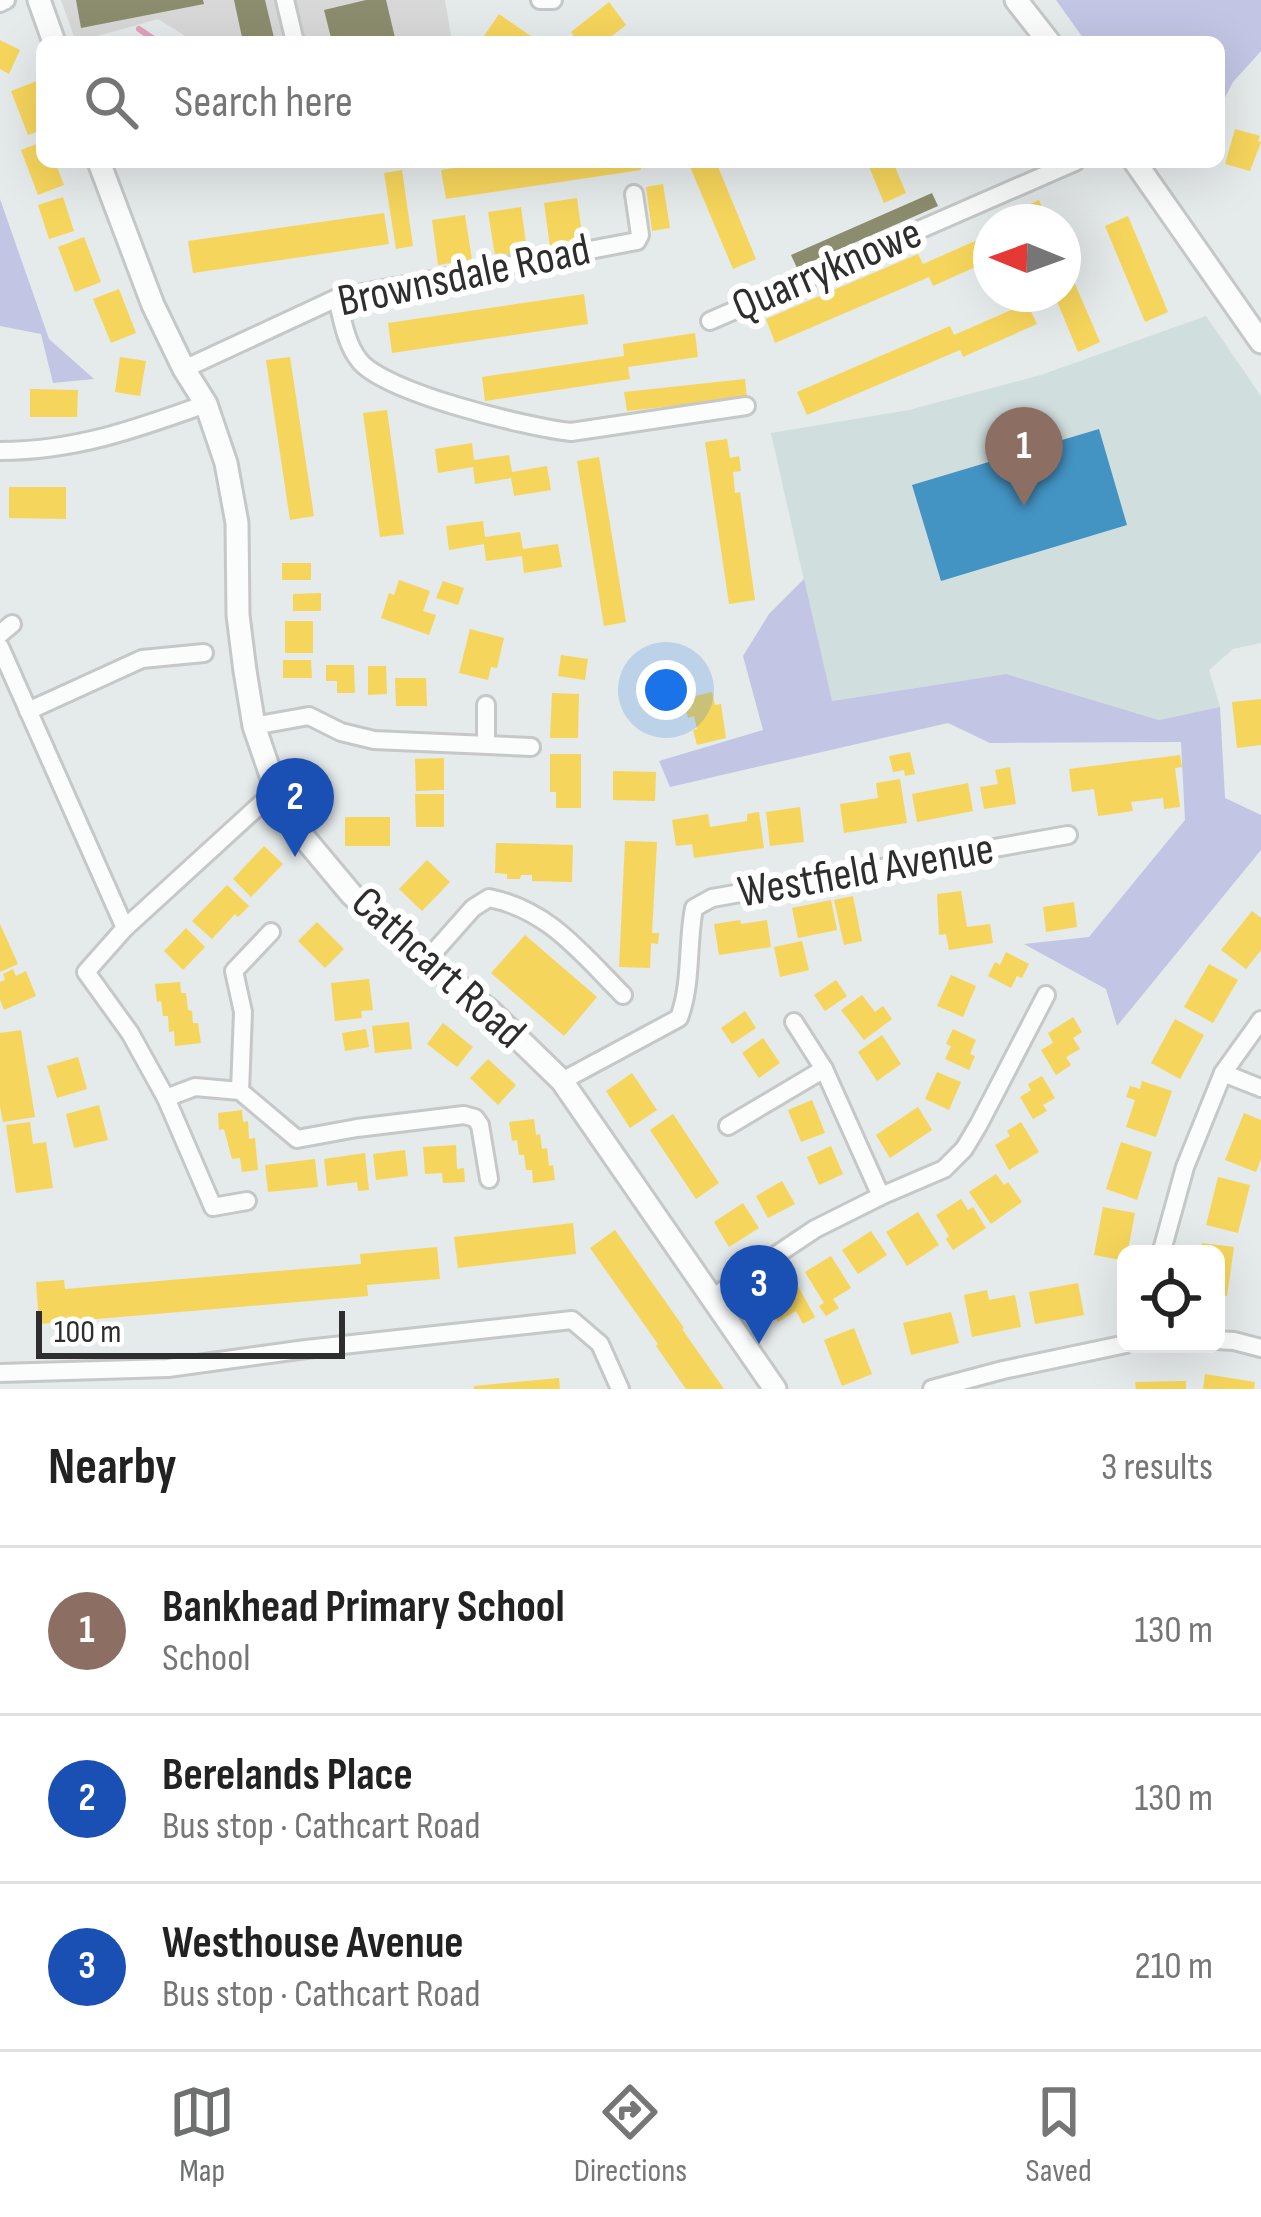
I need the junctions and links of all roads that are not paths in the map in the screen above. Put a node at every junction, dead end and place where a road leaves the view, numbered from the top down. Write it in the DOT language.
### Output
graph roads {
  1 [pos="39,0"];
  2 [pos="285,0"];
  3 [pos="540,0"];
  4 [pos="553,0"];
  5 [pos="1016,0"];
  6 [pos="52,36"];
  7 [pos="294,36"];
  8 [pos="1044,36"];
  9 [pos="101,168"];
  10 [pos="1062,168"];
  11 [pos="1139,168"];
  12 [pos="634,194"];
  13 [pos="337,298"];
  14 [pos="710,321"];
  15 [pos="1261,342"];
  16 [pos="184,369"];
  17 [pos="206,404"];
  18 [pos="746,406"];
  19 [pos="0,451"];
  20 [pos="0,647"];
  21 [pos="204,653"];
  22 [pos="486,705"];
  23 [pos="28,711"];
  24 [pos="254,726"];
  25 [pos="486,744"];
  26 [pos="531,747"];
  27 [pos="276,790"];
  28 [pos="1068,835"];
  29 [pos="125,928"];
  30 [pos="271,932"];
  31 [pos="426,961"];
  32 [pos="623,995"];
  33 [pos="1046,995"];
  34 [pos="1261,1020"];
  35 [pos="794,1022"];
  36 [pos="824,1069"];
  37 [pos="1222,1072"];
  38 [pos="562,1081"];
  39 [pos="1261,1088"];
  40 [pos="240,1091"];
  41 [pos="166,1098"];
  42 [pos="728,1126"];
  43 [pos="489,1179"];
  44 [pos="881,1196"];
  45 [pos="247,1202"];
  46 [pos="1163,1245"];
  47 [pos="712,1298"];
  48 [pos="1225,1340"];
  49 [pos="1117,1346"];
  50 [pos="1261,1348"];
  51 [pos="0,1373"];
  52 [pos="620,1389"];
  53 [pos="775,1389"];
  54 [pos="932,1389"];
  1 -- 6 [label="street"];
  2 -- 7 [label="street"];
  3 -- 4 [label="street"];
  5 -- 8 [label="street"];
  9 -- 16 [label="street, Cathcart Road"];
  10 -- 14 [label="street, Quarryknowe"];
  11 -- 15 [label="street"];
  12 -- 13 [label="street, Brownsdale Road"];
  13 -- 16 [label="street, Brownsdale Road"];
  13 -- 18 [label="street"];
  16 -- 17 [label="street, Cathcart Road"];
  17 -- 19 [label="street"];
  17 -- 24 [label="street, Cathcart Road"];
  20 -- 23 [label="street"];
  21 -- 23 [label="street"];
  22 -- 25 [label="street"];
  23 -- 29 [label="street"];
  24 -- 25 [label="street"];
  24 -- 27 [label="street, Cathcart Road"];
  25 -- 26 [label="street"];
  27 -- 29 [label="street"];
  27 -- 31 [label="street, Cathcart Road"];
  28 -- 38 [label="street, Westfield Avenue"];
  29 -- 41 [label="street"];
  30 -- 40 [label="street"];
  31 -- 32 [label="street"];
  31 -- 38 [label="street, Cathcart Road"];
  33 -- 44 [label="street"];
  34 -- 37 [label="street"];
  35 -- 36 [label="street"];
  36 -- 42 [label="street"];
  36 -- 44 [label="street"];
  37 -- 39 [label="street"];
  37 -- 46 [label="street"];
  38 -- 47 [label="street, Cathcart Road"];
  40 -- 41 [label="street"];
  40 -- 43 [label="street"];
  41 -- 45 [label="street"];
  44 -- 47 [label="street"];
  47 -- 53 [label="street, Cathcart Road"];
  48 -- 50 [label="street"];
  49 -- 54 [label="street"];
  51 -- 52 [label="street"];
}
